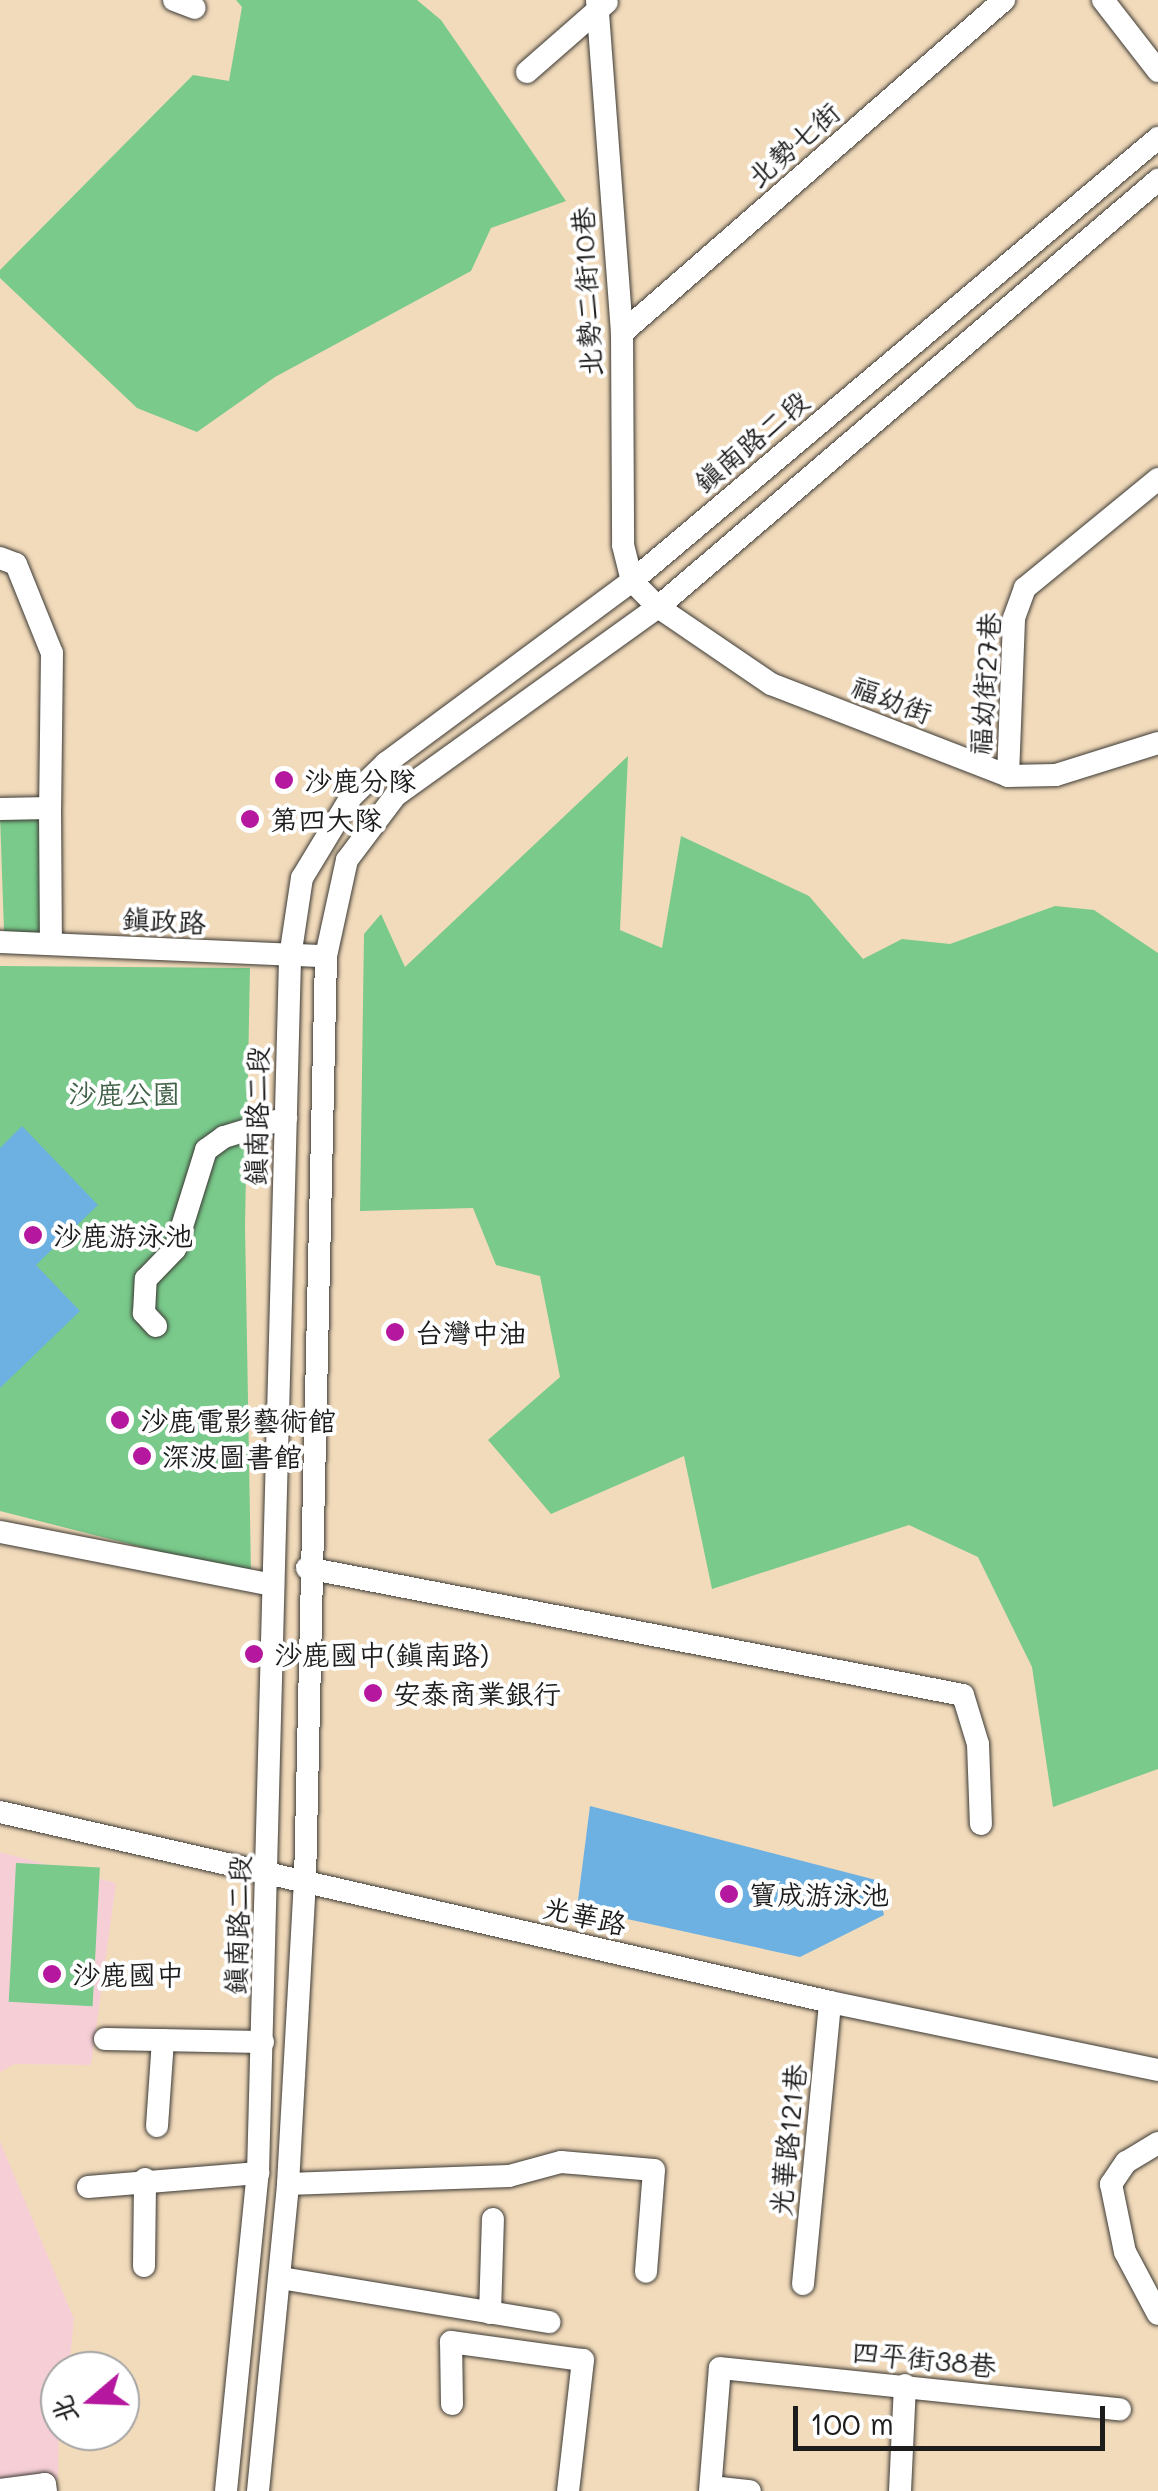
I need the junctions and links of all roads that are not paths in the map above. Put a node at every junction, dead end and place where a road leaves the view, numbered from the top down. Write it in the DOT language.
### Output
graph roads {
  1 [pos="1004,0"];
  2 [pos="1103,0"];
  3 [pos="602,3"];
  4 [pos="1158,71"];
  5 [pos="527,72"];
  6 [pos="1158,138"];
  7 [pos="1158,180"];
  8 [pos="622,332"];
  9 [pos="1158,479"];
  10 [pos="0,558"];
  11 [pos="632,580"];
  12 [pos="658,607"];
  13 [pos="1158,743"];
  14 [pos="1008,776"];
  15 [pos="50,808"];
  16 [pos="0,809"];
  17 [pos="0,942"];
  18 [pos="51,944"];
  19 [pos="326,956"];
  20 [pos="290,957"];
  21 [pos="286,1118"];
  22 [pos="156,1326"];
  23 [pos="0,1532"];
  24 [pos="307,1568"];
  25 [pos="273,1585"];
  26 [pos="0,1812"];
  27 [pos="981,1824"];
  28 [pos="270,1874"];
  29 [pos="304,1882"];
  30 [pos="830,2002"];
  31 [pos="105,2039"];
  32 [pos="163,2040"];
  33 [pos="263,2042"];
  34 [pos="1158,2070"];
  35 [pos="157,2126"];
  36 [pos="1158,2143"];
  37 [pos="258,2172"];
  38 [pos="144,2179"];
  39 [pos="288,2184"];
  40 [pos="88,2188"];
  41 [pos="493,2218"];
  42 [pos="144,2266"];
  43 [pos="646,2272"];
  44 [pos="280,2278"];
  45 [pos="803,2284"];
  46 [pos="490,2313"];
  47 [pos="1158,2314"];
  48 [pos="549,2322"];
  49 [pos="905,2385"];
  50 [pos="452,2404"];
  51 [pos="1120,2410"];
  52 [pos="710,2489"];
  53 [pos="0,2490"];
  54 [pos="46,2491"];
  55 [pos="226,2491"];
  56 [pos="258,2491"];
  57 [pos="568,2491"];
  58 [pos="750,2491"];
  59 [pos="900,2491"];
  1 -- 8 [label="street, 北勢七街"];
  2 -- 4 [label="street"];
  3 -- 5 [label="street"];
  3 -- 8 [label="street, 北勢二街10巷"];
  6 -- 11 [label="street, 鎮南路二段"];
  7 -- 12 [label="street"];
  8 -- 11 [label="street, 北勢二街10巷"];
  9 -- 14 [label="street, 福幼街27巷"];
  10 -- 15 [label="street"];
  11 -- 12 [label="street, 福幼街"];
  11 -- 20 [label="street, 鎮南路二段"];
  12 -- 14 [label="street, 福幼街"];
  12 -- 19 [label="street"];
  13 -- 14 [label="street, 福幼街"];
  15 -- 16 [label="street"];
  15 -- 18 [label="street"];
  17 -- 18 [label="street, 鎮政路"];
  18 -- 20 [label="street, 鎮政路"];
  19 -- 20 [label="street, 鎮政路"];
  19 -- 24 [label="street"];
  20 -- 21 [label="street, 鎮南路二段"];
  21 -- 22 [label="street"];
  21 -- 25 [label="street, 鎮南路二段"];
  23 -- 25 [label="street"];
  24 -- 27 [label="street"];
  24 -- 29 [label="street"];
  25 -- 28 [label="street, 鎮南路二段"];
  26 -- 28 [label="street, 光華路"];
  28 -- 29 [label="street, 光華路"];
  28 -- 33 [label="street, 鎮南路二段"];
  29 -- 30 [label="street, 光華路"];
  29 -- 39 [label="street"];
  30 -- 34 [label="street, 光華路"];
  30 -- 45 [label="street, 光華路121巷"];
  31 -- 32 [label="street"];
  32 -- 33 [label="street"];
  32 -- 35 [label="street"];
  33 -- 37 [label="street, 鎮南路二段"];
  36 -- 47 [label="street"];
  37 -- 38 [label="street"];
  37 -- 55 [label="street, 鎮南路二段"];
  38 -- 40 [label="street"];
  38 -- 42 [label="street"];
  39 -- 43 [label="street"];
  39 -- 44 [label="street"];
  41 -- 46 [label="street"];
  44 -- 46 [label="street"];
  44 -- 56 [label="street"];
  46 -- 48 [label="street"];
  49 -- 51 [label="street, 四平街38巷"];
  49 -- 52 [label="street, 四平街38巷"];
  49 -- 59 [label="street"];
  50 -- 57 [label="street"];
  52 -- 58 [label="street"];
  53 -- 54 [label="street"];
}
